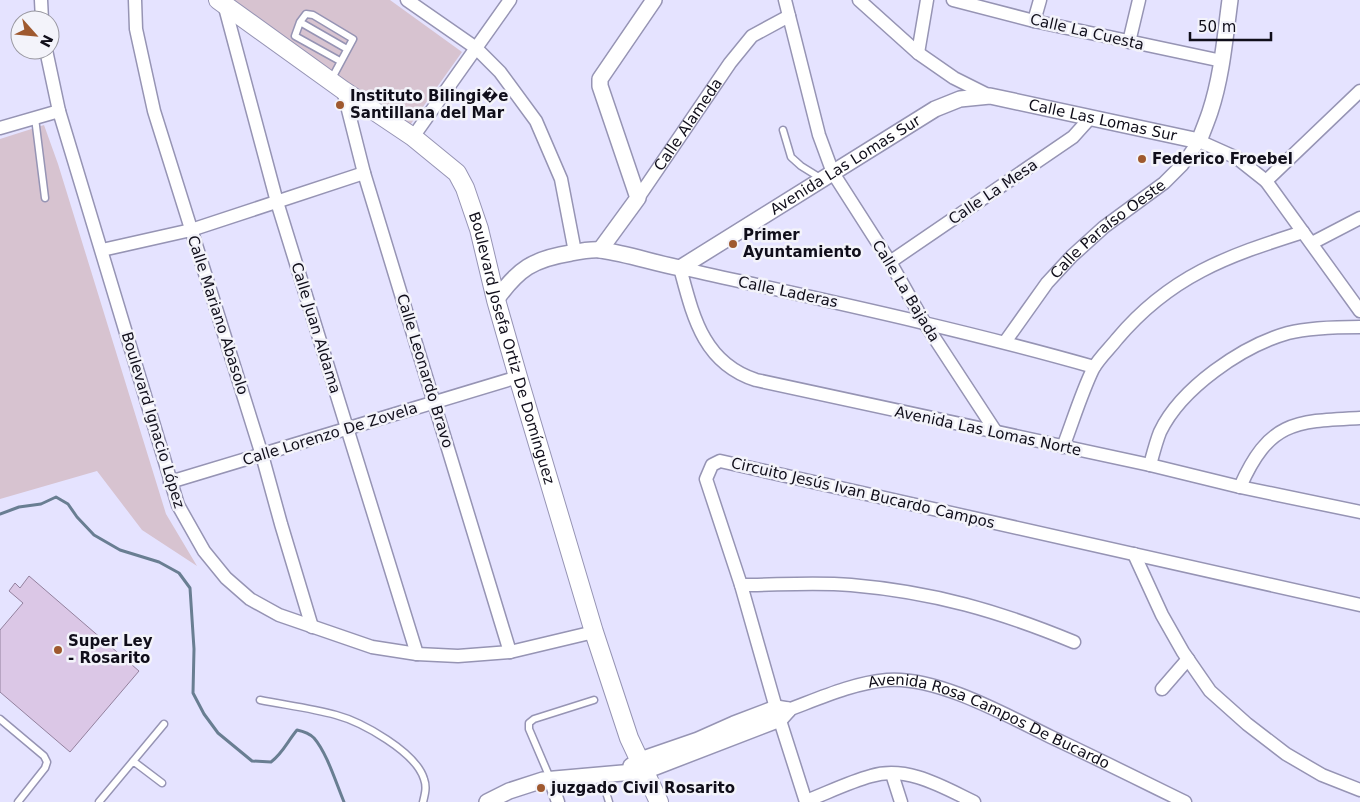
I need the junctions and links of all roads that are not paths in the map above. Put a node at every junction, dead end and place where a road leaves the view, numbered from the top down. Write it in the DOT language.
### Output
graph roads {
  1 [pos="134,0"];
  2 [pos="407,0"];
  3 [pos="510,0"];
  4 [pos="654,0"];
  5 [pos="786,0"];
  6 [pos="860,0"];
  7 [pos="927,0"];
  8 [pos="953,0"];
  9 [pos="1040,0"];
  10 [pos="1139,0"];
  11 [pos="1230,0"];
  12 [pos="221,1"];
  13 [pos="789,16"];
  14 [pos="1034,21"];
  15 [pos="300,22"];
  16 [pos="1129,42"];
  17 [pos="476,48"];
  18 [pos="347,49"];
  19 [pos="918,53"];
  20 [pos="48,60"];
  21 [pos="1222,61"];
  22 [pos="340,62"];
  23 [pos="336,85"];
  24 [pos="1360,91"];
  25 [pos="990,96"];
  26 [pos="59,111"];
  27 [pos="1092,117"];
  28 [pos="35,118"];
  29 [pos="0,128"];
  30 [pos="783,130"];
  31 [pos="413,137"];
  32 [pos="1199,141"];
  33 [pos="364,173"];
  34 [pos="828,176"];
  35 [pos="1266,181"];
  36 [pos="45,198"];
  37 [pos="638,198"];
  38 [pos="276,202"];
  39 [pos="1360,218"];
  40 [pos="191,230"];
  41 [pos="1303,232"];
  42 [pos="1312,244"];
  43 [pos="102,250"];
  44 [pos="600,250"];
  45 [pos="575,252"];
  46 [pos="890,262"];
  47 [pos="680,268"];
  48 [pos="496,300"];
  49 [pos="1360,311"];
  50 [pos="924,322"];
  51 [pos="1360,326"];
  52 [pos="1006,342"];
  53 [pos="1094,367"];
  54 [pos="518,377"];
  55 [pos="434,401"];
  56 [pos="1360,418"];
  57 [pos="348,428"];
  58 [pos="996,432"];
  59 [pos="1063,447"];
  60 [pos="262,455"];
  61 [pos="1150,465"];
  62 [pos="170,482"];
  63 [pos="1240,487"];
  64 [pos="1360,512"];
  65 [pos="1134,554"];
  66 [pos="741,586"];
  67 [pos="1360,605"];
  68 [pos="312,627"];
  69 [pos="594,632"];
  70 [pos="1074,642"];
  71 [pos="510,652"];
  72 [pos="417,654"];
  73 [pos="1188,659"];
  74 [pos="1162,690"];
  75 [pos="260,700"];
  76 [pos="594,700"];
  77 [pos="781,713"];
  78 [pos="0,718"];
  79 [pos="164,724"];
  80 [pos="133,761"];
  81 [pos="642,766"];
  82 [pos="892,774"];
  83 [pos="601,776"];
  84 [pos="550,779"];
  85 [pos="162,783"];
  86 [pos="1360,790"];
  87 [pos="806,801"];
  88 [pos="18,802"];
  89 [pos="99,802"];
  90 [pos="424,802"];
  91 [pos="487,802"];
  92 [pos="558,802"];
  93 [pos="609,802"];
  94 [pos="659,802"];
  95 [pos="901,802"];
  96 [pos="974,802"];
  97 [pos="1185,802"];
  1 -- 40 [label="street, Calle Mariano Abasolo"];
  2 -- 17 [label="street"];
  3 -- 17 [label="street"];
  4 -- 37 [label="street"];
  5 -- 13 [label="street, Calle La Bajada"];
  6 -- 19 [label="street, Calle Las Lomas Sur"];
  7 -- 19 [label="street"];
  8 -- 14 [label="street, Calle La Cuesta"];
  9 -- 14 [label="street"];
  10 -- 16 [label="street"];
  11 -- 21 [label="street, Calle Paraíso Oeste"];
  12 -- 23 [label="main road, Boulevard Josefa Ortiz De Domínguez"];
  12 -- 38 [label="street, Calle Juan Aldama"];
  13 -- 34 [label="street, Calle La Bajada"];
  13 -- 37 [label="street, Calle Alameda"];
  14 -- 16 [label="street, Calle La Cuesta"];
  15 -- 18 [label="lane"];
  15 -- 18 [label="lane"];
  15 -- 22 [label="lane"];
  16 -- 21 [label="street, Calle La Cuesta"];
  17 -- 31 [label="street"];
  17 -- 45 [label="street"];
  18 -- 22 [label="lane"];
  19 -- 25 [label="street, Calle Las Lomas Sur"];
  20 -- 26 [label="street, Boulevard Ignacio López"];
  21 -- 32 [label="street, Calle Paraíso Oeste"];
  22 -- 23 [label="lane"];
  23 -- 31 [label="main road, Boulevard Josefa Ortiz De Domínguez"];
  23 -- 33 [label="street, Calle Leonardo Bravo"];
  24 -- 35 [label="street"];
  25 -- 27 [label="street, Calle Las Lomas Sur"];
  25 -- 34 [label="street, Avenida Las Lomas Sur"];
  26 -- 28 [label="street"];
  26 -- 43 [label="street, Boulevard Ignacio López"];
  27 -- 32 [label="street, Calle Las Lomas Sur"];
  27 -- 46 [label="street, Calle La Mesa"];
  28 -- 29 [label="street"];
  28 -- 36 [label="lane"];
  30 -- 34 [label="lane"];
  31 -- 48 [label="main road, Boulevard Josefa Ortiz De Domínguez"];
  32 -- 35 [label="street, Calle Las Lomas Sur"];
  32 -- 52 [label="street, Calle Paraíso Oeste"];
  33 -- 38 [label="street"];
  33 -- 55 [label="street, Calle Leonardo Bravo"];
  34 -- 46 [label="street, Calle La Bajada"];
  34 -- 47 [label="street, Avenida Las Lomas Sur"];
  35 -- 41 [label="street, Calle Las Lomas Sur"];
  37 -- 44 [label="street, Calle Alameda"];
  38 -- 40 [label="street"];
  38 -- 57 [label="street, Calle Juan Aldama"];
  39 -- 42 [label="street"];
  40 -- 43 [label="street"];
  40 -- 60 [label="street, Calle Mariano Abasolo"];
  41 -- 42 [label="street, Calle Las Lomas Sur"];
  41 -- 53 [label="street"];
  42 -- 49 [label="street, Calle Las Lomas Sur"];
  43 -- 62 [label="street, Boulevard Ignacio López"];
  44 -- 45 [label="street, Calle Laderas"];
  44 -- 47 [label="street, Calle Laderas"];
  45 -- 48 [label="street, Calle Laderas"];
  46 -- 50 [label="street, Calle La Bajada"];
  47 -- 50 [label="street, Calle Laderas"];
  47 -- 58 [label="street, Avenida Las Lomas Norte"];
  48 -- 54 [label="main road, Boulevard Josefa Ortiz De Domínguez"];
  50 -- 52 [label="street, Calle Laderas"];
  50 -- 58 [label="street, Calle La Bajada"];
  51 -- 61 [label="street"];
  52 -- 53 [label="street, Calle Laderas"];
  53 -- 59 [label="street"];
  54 -- 55 [label="street, Calle Lorenzo De Zovela"];
  54 -- 69 [label="main road, Boulevard Josefa Ortiz De Domínguez"];
  55 -- 57 [label="street, Calle Lorenzo De Zovela"];
  55 -- 71 [label="street, Calle Leonardo Bravo"];
  56 -- 63 [label="street"];
  57 -- 60 [label="street, Calle Lorenzo De Zovela"];
  57 -- 72 [label="street, Calle Juan Aldama"];
  58 -- 59 [label="street, Avenida Las Lomas Norte"];
  59 -- 61 [label="street, Avenida Las Lomas Norte"];
  60 -- 62 [label="street, Calle Lorenzo De Zovela"];
  60 -- 68 [label="street, Calle Mariano Abasolo"];
  61 -- 63 [label="street, Avenida Las Lomas Norte"];
  62 -- 68 [label="street, Boulevard Ignacio López"];
  63 -- 64 [label="street, Avenida Las Lomas Norte"];
  65 -- 66 [label="street, Circuito Jesús Ivan Bucardo Campos"];
  65 -- 67 [label="street, Circuito Jesús Ivan Bucardo Campos"];
  65 -- 73 [label="street"];
  66 -- 70 [label="street"];
  66 -- 77 [label="street, Circuito Jesús Ivan Bucardo Campos"];
  68 -- 72 [label="street, Boulevard Ignacio López"];
  69 -- 71 [label="street, Boulevard Ignacio López"];
  69 -- 81 [label="main road, Boulevard Josefa Ortiz De Domínguez"];
  71 -- 72 [label="street, Boulevard Ignacio López"];
  73 -- 74 [label="street"];
  73 -- 86 [label="street"];
  75 -- 90 [label="lane"];
  76 -- 84 [label="lane"];
  77 -- 81 [label="street, Avenida Rosa Campos De Bucardo"];
  77 -- 87 [label="street, Circuito Jesús Ivan Bucardo Campos"];
  77 -- 97 [label="street, Avenida Rosa Campos De Bucardo"];
  78 -- 88 [label="lane"];
  79 -- 80 [label="lane"];
  80 -- 85 [label="lane"];
  80 -- 89 [label="lane"];
  81 -- 83 [label="street, Avenida Rosa Campos De Bucardo"];
  81 -- 94 [label="main road, Boulevard Josefa Ortiz De Domínguez"];
  82 -- 87 [label="street"];
  82 -- 95 [label="street"];
  82 -- 96 [label="street"];
  83 -- 84 [label="street, Avenida Rosa Campos De Bucardo"];
  83 -- 93 [label="lane"];
  84 -- 91 [label="street, Avenida Rosa Campos De Bucardo"];
  84 -- 92 [label="street"];
}
